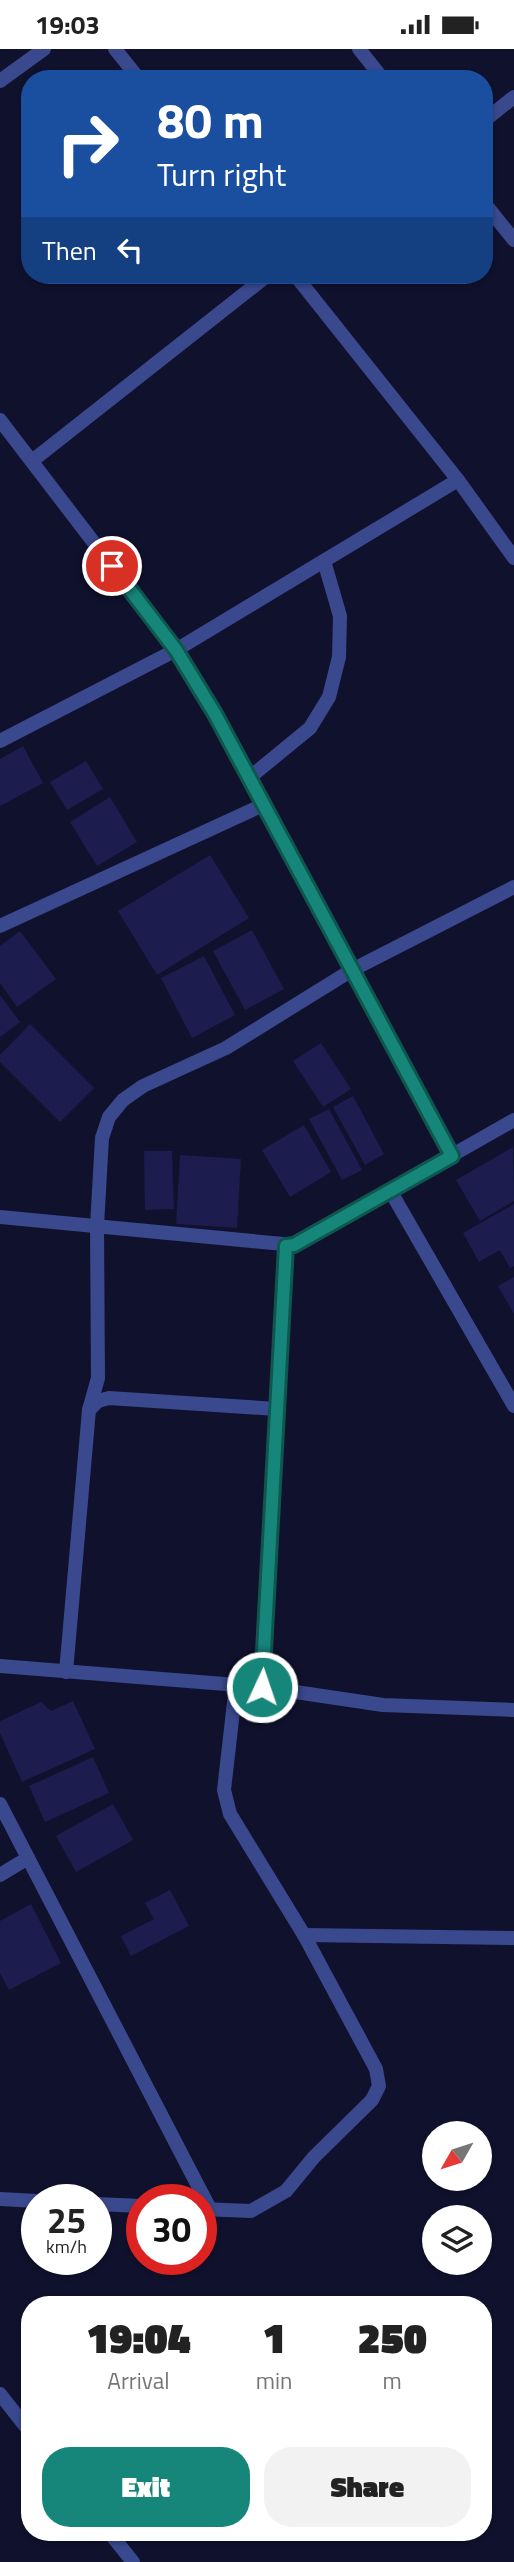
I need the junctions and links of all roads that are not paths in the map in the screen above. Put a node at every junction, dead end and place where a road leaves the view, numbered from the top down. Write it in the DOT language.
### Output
graph roads {
  1 [pos="44,49"];
  2 [pos="115,49"];
  3 [pos="359,49"];
  4 [pos="132,70"];
  5 [pos="376,70"];
  6 [pos="0,81"];
  7 [pos="514,97"];
  8 [pos="493,114"];
  9 [pos="493,214"];
  10 [pos="514,240"];
  11 [pos="257,284"];
  12 [pos="302,284"];
  13 [pos="0,419"];
  14 [pos="32,461"];
  15 [pos="458,480"];
  16 [pos="514,558"];
  17 [pos="324,561"];
  18 [pos="176,650"];
  19 [pos="0,741"];
  20 [pos="249,778"];
  21 [pos="263,805"];
  22 [pos="514,887"];
  23 [pos="0,926"];
  24 [pos="352,970"];
  25 [pos="514,1121"];
  26 [pos="452,1156"];
  27 [pos="391,1192"];
  28 [pos="0,1217"];
  29 [pos="97,1226"];
  30 [pos="286,1246"];
  31 [pos="514,1406"];
  32 [pos="277,1409"];
  33 [pos="89,1410"];
  34 [pos="0,1666"];
  35 [pos="66,1672"];
  36 [pos="236,1685"];
  37 [pos="262,1687"];
  38 [pos="514,1710"];
  39 [pos="0,1804"];
  40 [pos="28,1858"];
  41 [pos="0,1875"];
  42 [pos="304,1935"];
  43 [pos="514,1938"];
  44 [pos="193,2184"];
  45 [pos="0,2199"];
  46 [pos="21,2200"];
  47 [pos="217,2209"];
  48 [pos="0,2394"];
  49 [pos="21,2421"];
  50 [pos="116,2541"];
  51 [pos="133,2562"];
  1 -- 6 [label="street"];
  2 -- 4 [label="street"];
  3 -- 5 [label="street"];
  7 -- 8 [label="street"];
  9 -- 10 [label="street"];
  11 -- 14 [label="street"];
  12 -- 15 [label="street"];
  13 -- 14 [label="street"];
  14 -- 18 [label="street"];
  15 -- 16 [label="street"];
  15 -- 17 [label="street"];
  17 -- 18 [label="street"];
  17 -- 20 [label="street"];
  18 -- 19 [label="street"];
  18 -- 20 [label="street"];
  20 -- 21 [label="street"];
  21 -- 23 [label="street"];
  21 -- 24 [label="street"];
  22 -- 24 [label="street"];
  24 -- 26 [label="street"];
  24 -- 29 [label="street"];
  25 -- 26 [label="street"];
  26 -- 27 [label="street"];
  27 -- 30 [label="street"];
  27 -- 31 [label="street"];
  28 -- 29 [label="street"];
  29 -- 30 [label="street"];
  29 -- 33 [label="street"];
  30 -- 32 [label="street"];
  32 -- 33 [label="street"];
  32 -- 37 [label="street"];
  33 -- 35 [label="street"];
  34 -- 35 [label="street"];
  35 -- 36 [label="street"];
  36 -- 37 [label="street"];
  36 -- 42 [label="street"];
  37 -- 38 [label="street"];
  39 -- 40 [label="street"];
  40 -- 41 [label="street"];
  40 -- 44 [label="street"];
  42 -- 43 [label="street"];
  42 -- 47 [label="street"];
  45 -- 46 [label="street"];
  48 -- 49 [label="street"];
  50 -- 51 [label="street"];
}
